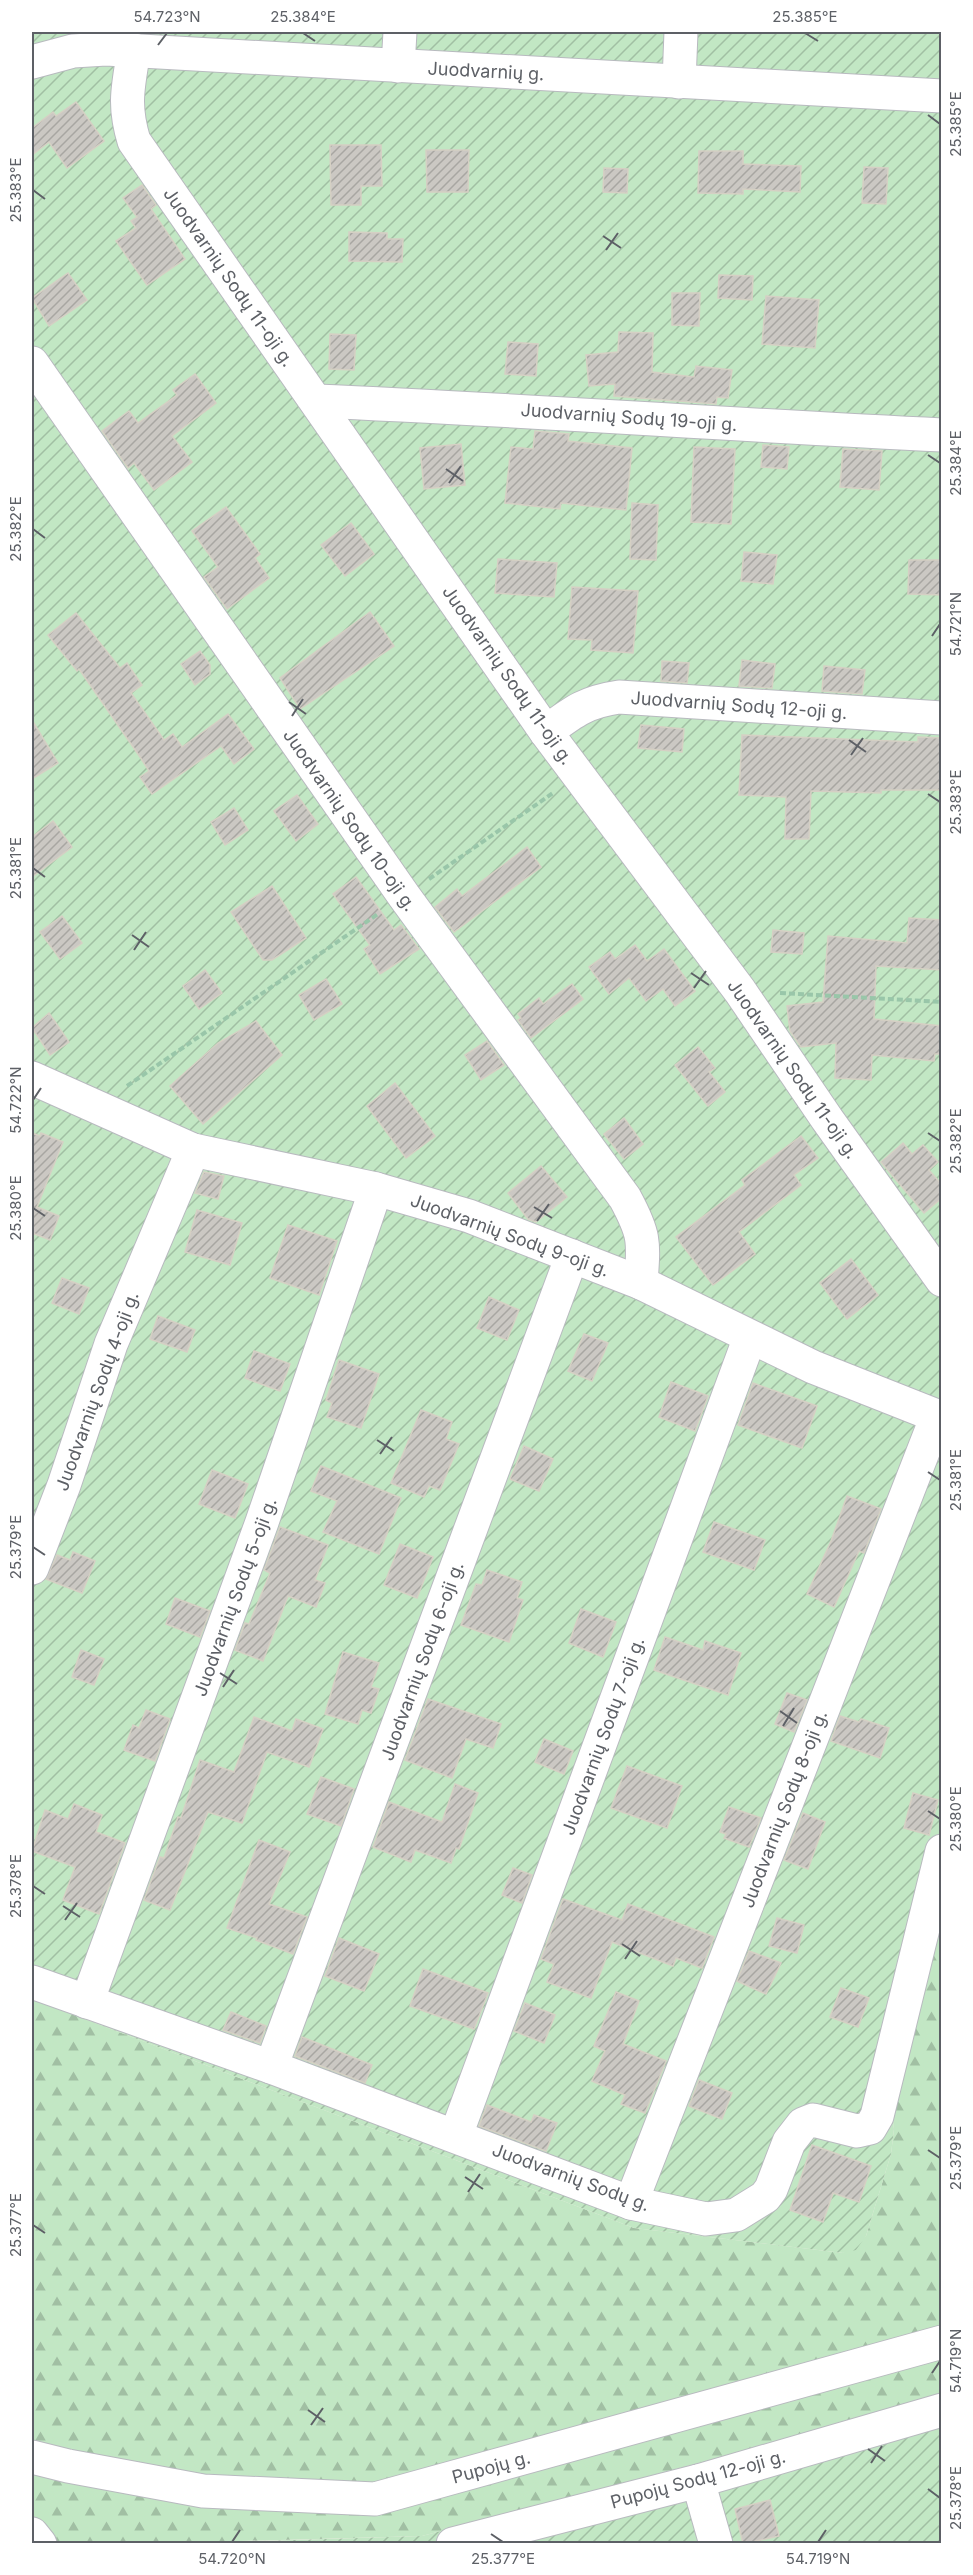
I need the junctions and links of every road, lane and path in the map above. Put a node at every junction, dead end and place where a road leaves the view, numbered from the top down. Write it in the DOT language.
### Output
graph roads {
  1 [pos="400,32"];
  2 [pos="681,32"];
  3 [pos="116,43"];
  4 [pos="32,62"];
  5 [pos="398,66"];
  6 [pos="679,82"];
  7 [pos="942,96"];
  8 [pos="32,363"];
  9 [pos="316,401"];
  10 [pos="942,435"];
  11 [pos="942,718"];
  12 [pos="546,732"];
  13 [pos="579,776"];
  14 [pos="404,896"];
  15 [pos="740,991"];
  16 [pos="942,1002"];
  17 [pos="32,1078"];
  18 [pos="96,1107"];
  19 [pos="193,1150"];
  20 [pos="376,1189"];
  21 [pos="572,1256"];
  22 [pos="942,1280"];
  23 [pos="641,1283"];
  24 [pos="750,1337"];
  25 [pos="939,1417"];
  26 [pos="32,1568"];
  27 [pos="942,1851"];
  28 [pos="32,1982"];
  29 [pos="87,2002"];
  30 [pos="271,2067"];
  31 [pos="456,2135"];
  32 [pos="630,2203"];
  33 [pos="942,2342"];
  34 [pos="942,2410"];
  35 [pos="32,2457"];
  36 [pos="698,2481"];
  37 [pos="32,2534"];
  38 [pos="40,2544"];
  39 [pos="453,2544"];
  40 [pos="716,2544"];
  1 -- 5 [label="street"];
  2 -- 6 [label="street"];
  3 -- 4 [label="street, Juodvarnių g."];
  3 -- 5 [label="street, Juodvarnių g."];
  3 -- 9 [label="street, Juodvarnių Sodų 11-oji g."];
  5 -- 6 [label="street, Juodvarnių g."];
  6 -- 7 [label="street, Juodvarnių g."];
  8 -- 14 [label="street, Juodvarnių Sodų 10-oji g."];
  9 -- 10 [label="street, Juodvarnių Sodų 19-oji g."];
  9 -- 12 [label="street, Juodvarnių Sodų 11-oji g."];
  11 -- 12 [label="street, Juodvarnių Sodų 12-oji g."];
  12 -- 13 [label="street, Juodvarnių Sodų 11-oji g."];
  13 -- 14 [label="path"];
  13 -- 15 [label="street, Juodvarnių Sodų 11-oji g."];
  14 -- 18 [label="path"];
  14 -- 23 [label="street, Juodvarnių Sodų 10-oji g."];
  15 -- 16 [label="path"];
  15 -- 22 [label="street, Juodvarnių Sodų 11-oji g."];
  17 -- 18 [label="street, Juodvarnių Sodų 9-oji g."];
  18 -- 19 [label="street, Juodvarnių Sodų 9-oji g."];
  19 -- 20 [label="street, Juodvarnių Sodų 9-oji g."];
  19 -- 26 [label="street, Juodvarnių Sodų 4-oji g."];
  20 -- 21 [label="street, Juodvarnių Sodų 9-oji g."];
  20 -- 29 [label="street, Juodvarnių Sodų 5-oji g."];
  21 -- 23 [label="street, Juodvarnių Sodų 9-oji g."];
  21 -- 30 [label="street, Juodvarnių Sodų 6-oji g."];
  23 -- 24 [label="street, Juodvarnių Sodų 9-oji g."];
  24 -- 25 [label="street, Juodvarnių Sodų 9-oji g."];
  24 -- 31 [label="street, Juodvarnių Sodų 7-oji g."];
  25 -- 32 [label="street, Juodvarnių Sodų 8-oji g."];
  27 -- 32 [label="street, Juodvarnių Sodų g."];
  28 -- 29 [label="street, Juodvarnių Sodų g."];
  29 -- 30 [label="street, Juodvarnių Sodų g."];
  30 -- 31 [label="street, Juodvarnių Sodų g."];
  31 -- 32 [label="street, Juodvarnių Sodų g."];
  33 -- 35 [label="street, Pupojų g."];
  34 -- 36 [label="street, Pupojų Sodų 12-oji g."];
  36 -- 39 [label="street, Pupojų Sodų 12-oji g."];
  36 -- 40 [label="street"];
  37 -- 38 [label="street"];
}
